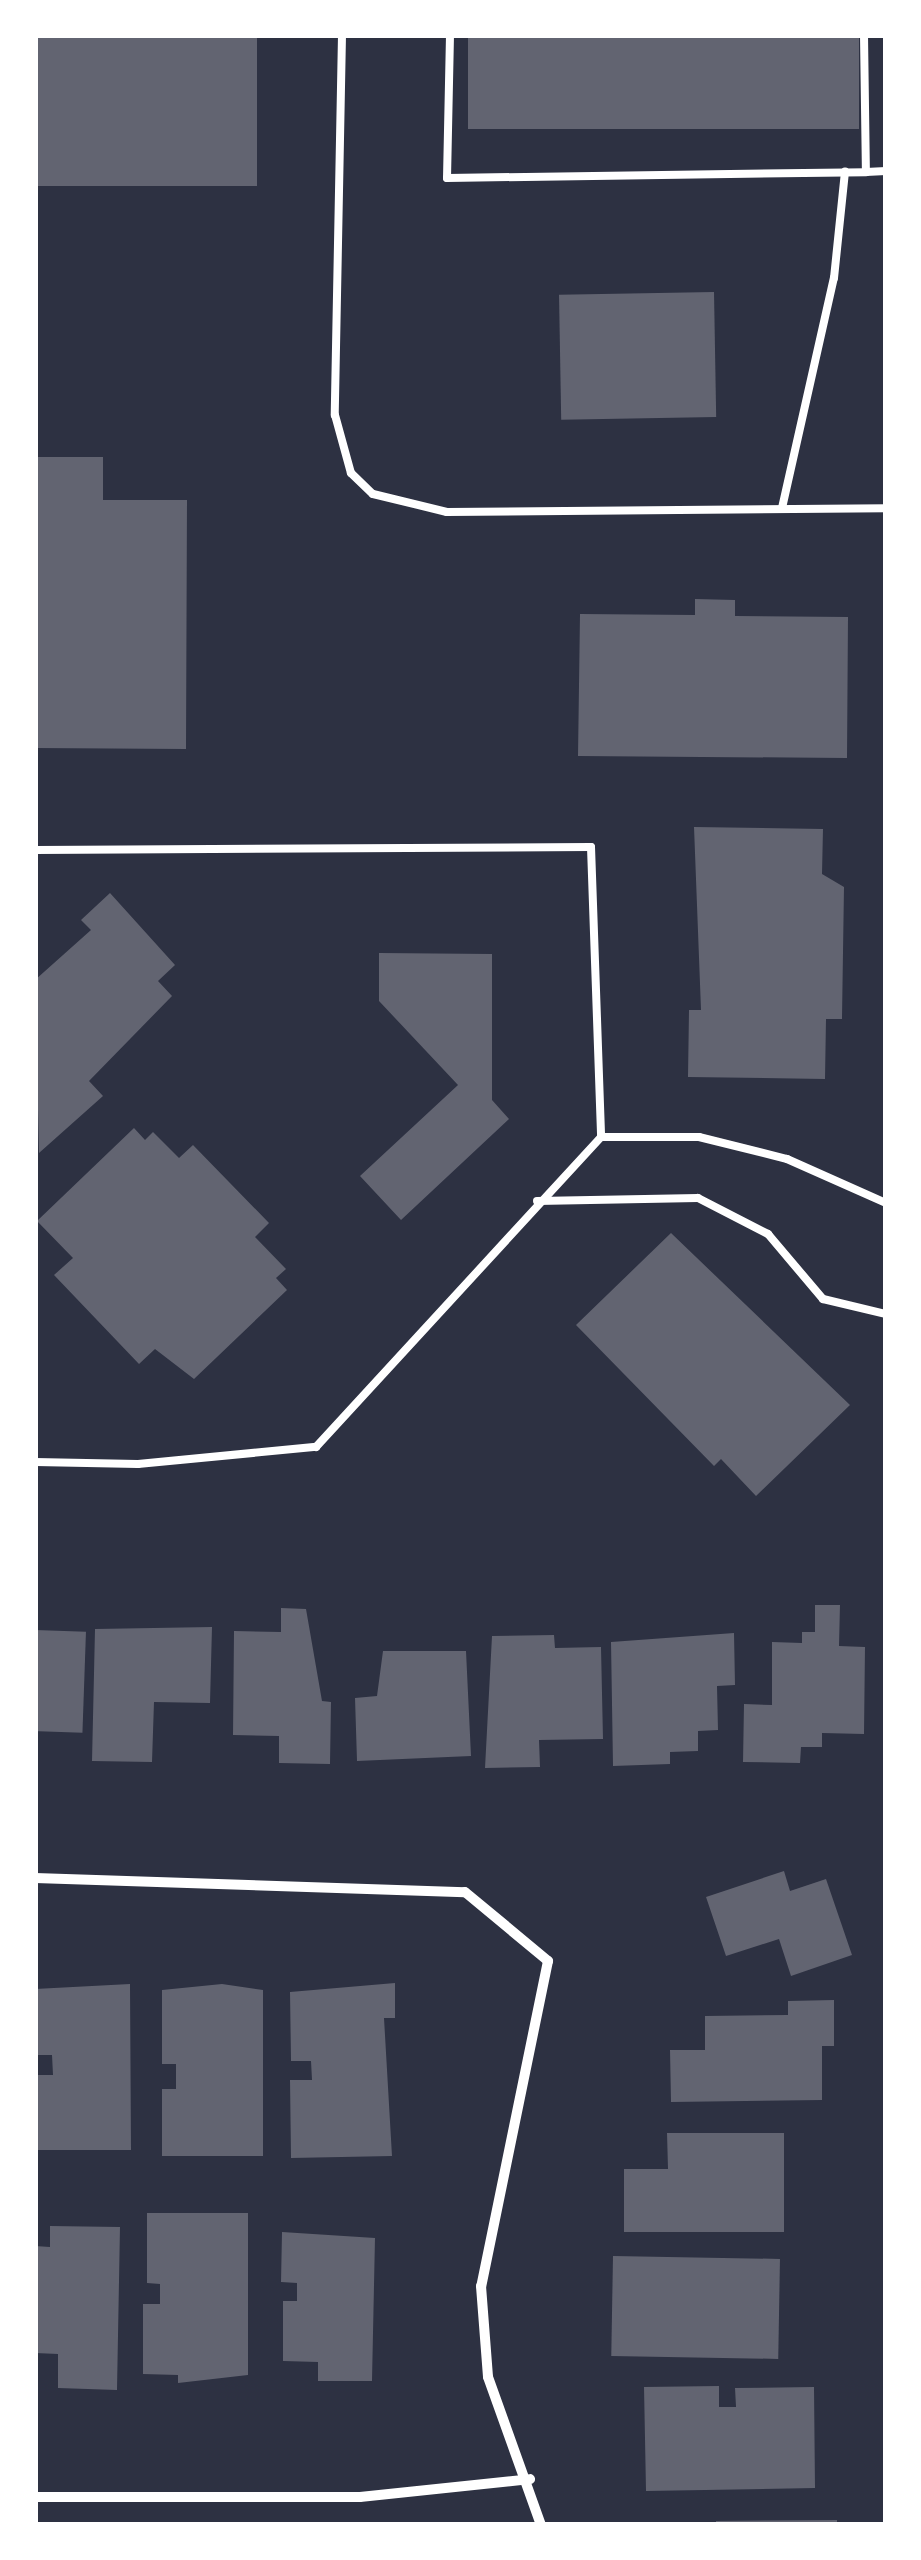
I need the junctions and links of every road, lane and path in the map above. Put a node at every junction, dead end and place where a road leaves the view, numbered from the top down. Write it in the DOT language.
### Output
graph roads {
  1 [pos="342,35"];
  2 [pos="450,35"];
  3 [pos="864,35"];
  4 [pos="886,171"];
  5 [pos="845,172"];
  6 [pos="866,172"];
  7 [pos="782,508"];
  8 [pos="886,508"];
  9 [pos="35,850"];
  10 [pos="600,1137"];
  11 [pos="537,1201"];
  12 [pos="886,1203"];
  13 [pos="886,1314"];
  14 [pos="35,1462"];
  15 [pos="35,1878"];
  16 [pos="530,2478"];
  17 [pos="35,2497"];
  18 [pos="541,2525"];
  1 -- 7 [label="lane"];
  2 -- 5 [label="lane"];
  3 -- 6 [label="lane"];
  4 -- 6 [label="lane"];
  5 -- 6 [label="lane"];
  5 -- 7 [label="lane"];
  7 -- 8 [label="lane"];
  9 -- 10 [label="lane"];
  10 -- 11 [label="lane"];
  10 -- 12 [label="lane"];
  11 -- 13 [label="lane"];
  11 -- 14 [label="lane"];
  15 -- 16 [label="street"];
  16 -- 17 [label="street"];
  16 -- 18 [label="street"];
}
